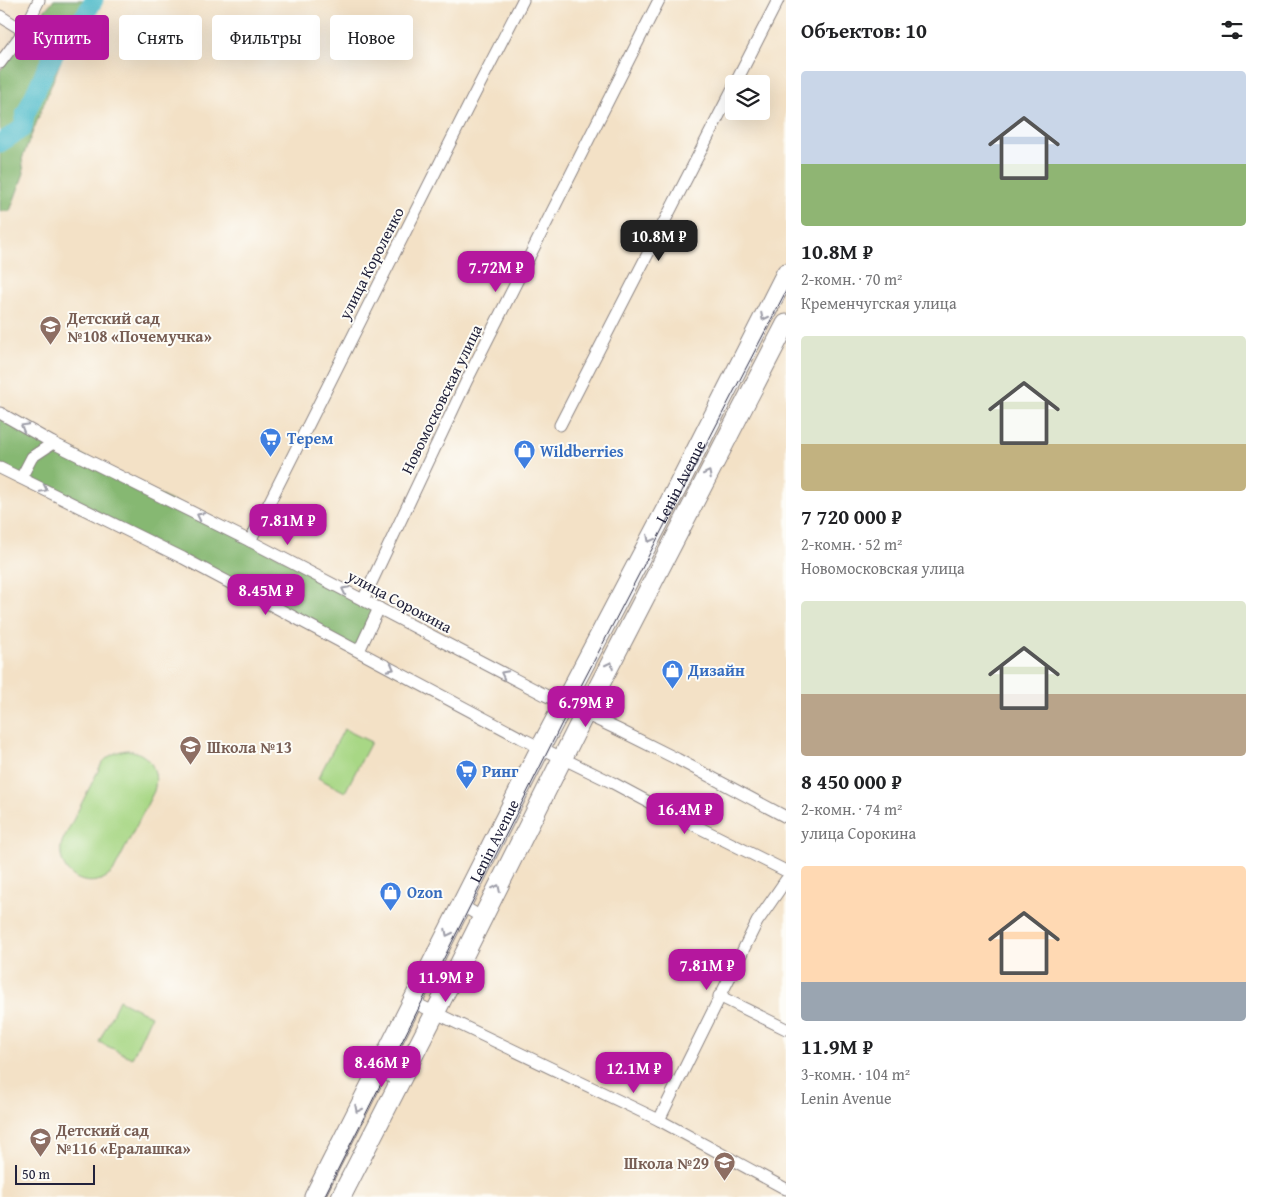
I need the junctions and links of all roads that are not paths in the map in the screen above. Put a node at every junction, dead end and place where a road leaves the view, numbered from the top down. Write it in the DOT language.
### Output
graph roads {
  1 [pos="40,0"];
  2 [pos="523,0"];
  3 [pos="659,0"];
  4 [pos="778,0"];
  5 [pos="32,15"];
  6 [pos="0,16"];
  7 [pos="15,25"];
  8 [pos="15,43"];
  9 [pos="0,63"];
  10 [pos="739,75"];
  11 [pos="725,103"];
  12 [pos="786,274"];
  13 [pos="786,324"];
  14 [pos="0,413"];
  15 [pos="560,425"];
  16 [pos="53,443"];
  17 [pos="0,468"];
  18 [pos="21,478"];
  19 [pos="678,486"];
  20 [pos="697,496"];
  21 [pos="250,541"];
  22 [pos="363,600"];
  23 [pos="379,608"];
  24 [pos="359,651"];
  25 [pos="564,703"];
  26 [pos="585,713"];
  27 [pos="541,748"];
  28 [pos="562,758"];
  29 [pos="786,818"];
  30 [pos="786,871"];
  31 [pos="786,880"];
  32 [pos="461,906"];
  33 [pos="482,918"];
  34 [pos="720,996"];
  35 [pos="413,1002"];
  36 [pos="435,1013"];
  37 [pos="786,1029"];
  38 [pos="378,1070"];
  39 [pos="400,1082"];
  40 [pos="659,1120"];
  41 [pos="786,1188"];
  42 [pos="314,1197"];
  43 [pos="341,1197"];
  1 -- 5 [label="street"];
  2 -- 21 [label="street, улица Короленко"];
  3 -- 22 [label="street, Новомосковская улица"];
  4 -- 10 [label="street"];
  6 -- 7 [label="street"];
  8 -- 9 [label="street"];
  11 -- 15 [label="street"];
  12 -- 19 [label="main road, Lenin Avenue, one-way"];
  20 -- 13 [label="main road, Lenin Avenue, one-way"];
  16 -- 14 [label="street, улица Сорокина, one-way"];
  16 -- 18 [label="street"];
  21 -- 16 [label="street, улица Сорокина, one-way"];
  17 -- 18 [label="street"];
  18 -- 24 [label="street, one-way"];
  19 -- 20 [label="street"];
  19 -- 25 [label="main road, Lenin Avenue, one-way"];
  26 -- 20 [label="main road, Lenin Avenue, one-way"];
  22 -- 21 [label="street, улица Сорокина, one-way"];
  22 -- 23 [label="street, улица Сорокина"];
  23 -- 24 [label="street"];
  25 -- 23 [label="street, улица Сорокина, one-way"];
  24 -- 27 [label="street, one-way"];
  25 -- 26 [label="street, улица Сорокина"];
  25 -- 27 [label="main road, Lenin Avenue"];
  26 -- 28 [label="main road, Lenin Avenue"];
  26 -- 29 [label="street, улица Сорокина"];
  27 -- 28 [label="street"];
  27 -- 32 [label="main road, Lenin Avenue"];
  28 -- 30 [label="street"];
  33 -- 28 [label="main road, Lenin Avenue, one-way"];
  31 -- 34 [label="street"];
  32 -- 33 [label="street"];
  32 -- 35 [label="main road, Lenin Avenue, one-way"];
  33 -- 36 [label="main road, Lenin Avenue"];
  34 -- 37 [label="street"];
  34 -- 40 [label="street"];
  35 -- 36 [label="street"];
  35 -- 38 [label="main road, Lenin Avenue"];
  36 -- 39 [label="main road, Lenin Avenue"];
  36 -- 40 [label="street"];
  38 -- 39 [label="street"];
  38 -- 42 [label="main road, Lenin Avenue, one-way"];
  39 -- 43 [label="main road, Lenin Avenue"];
  40 -- 41 [label="street"];
}
